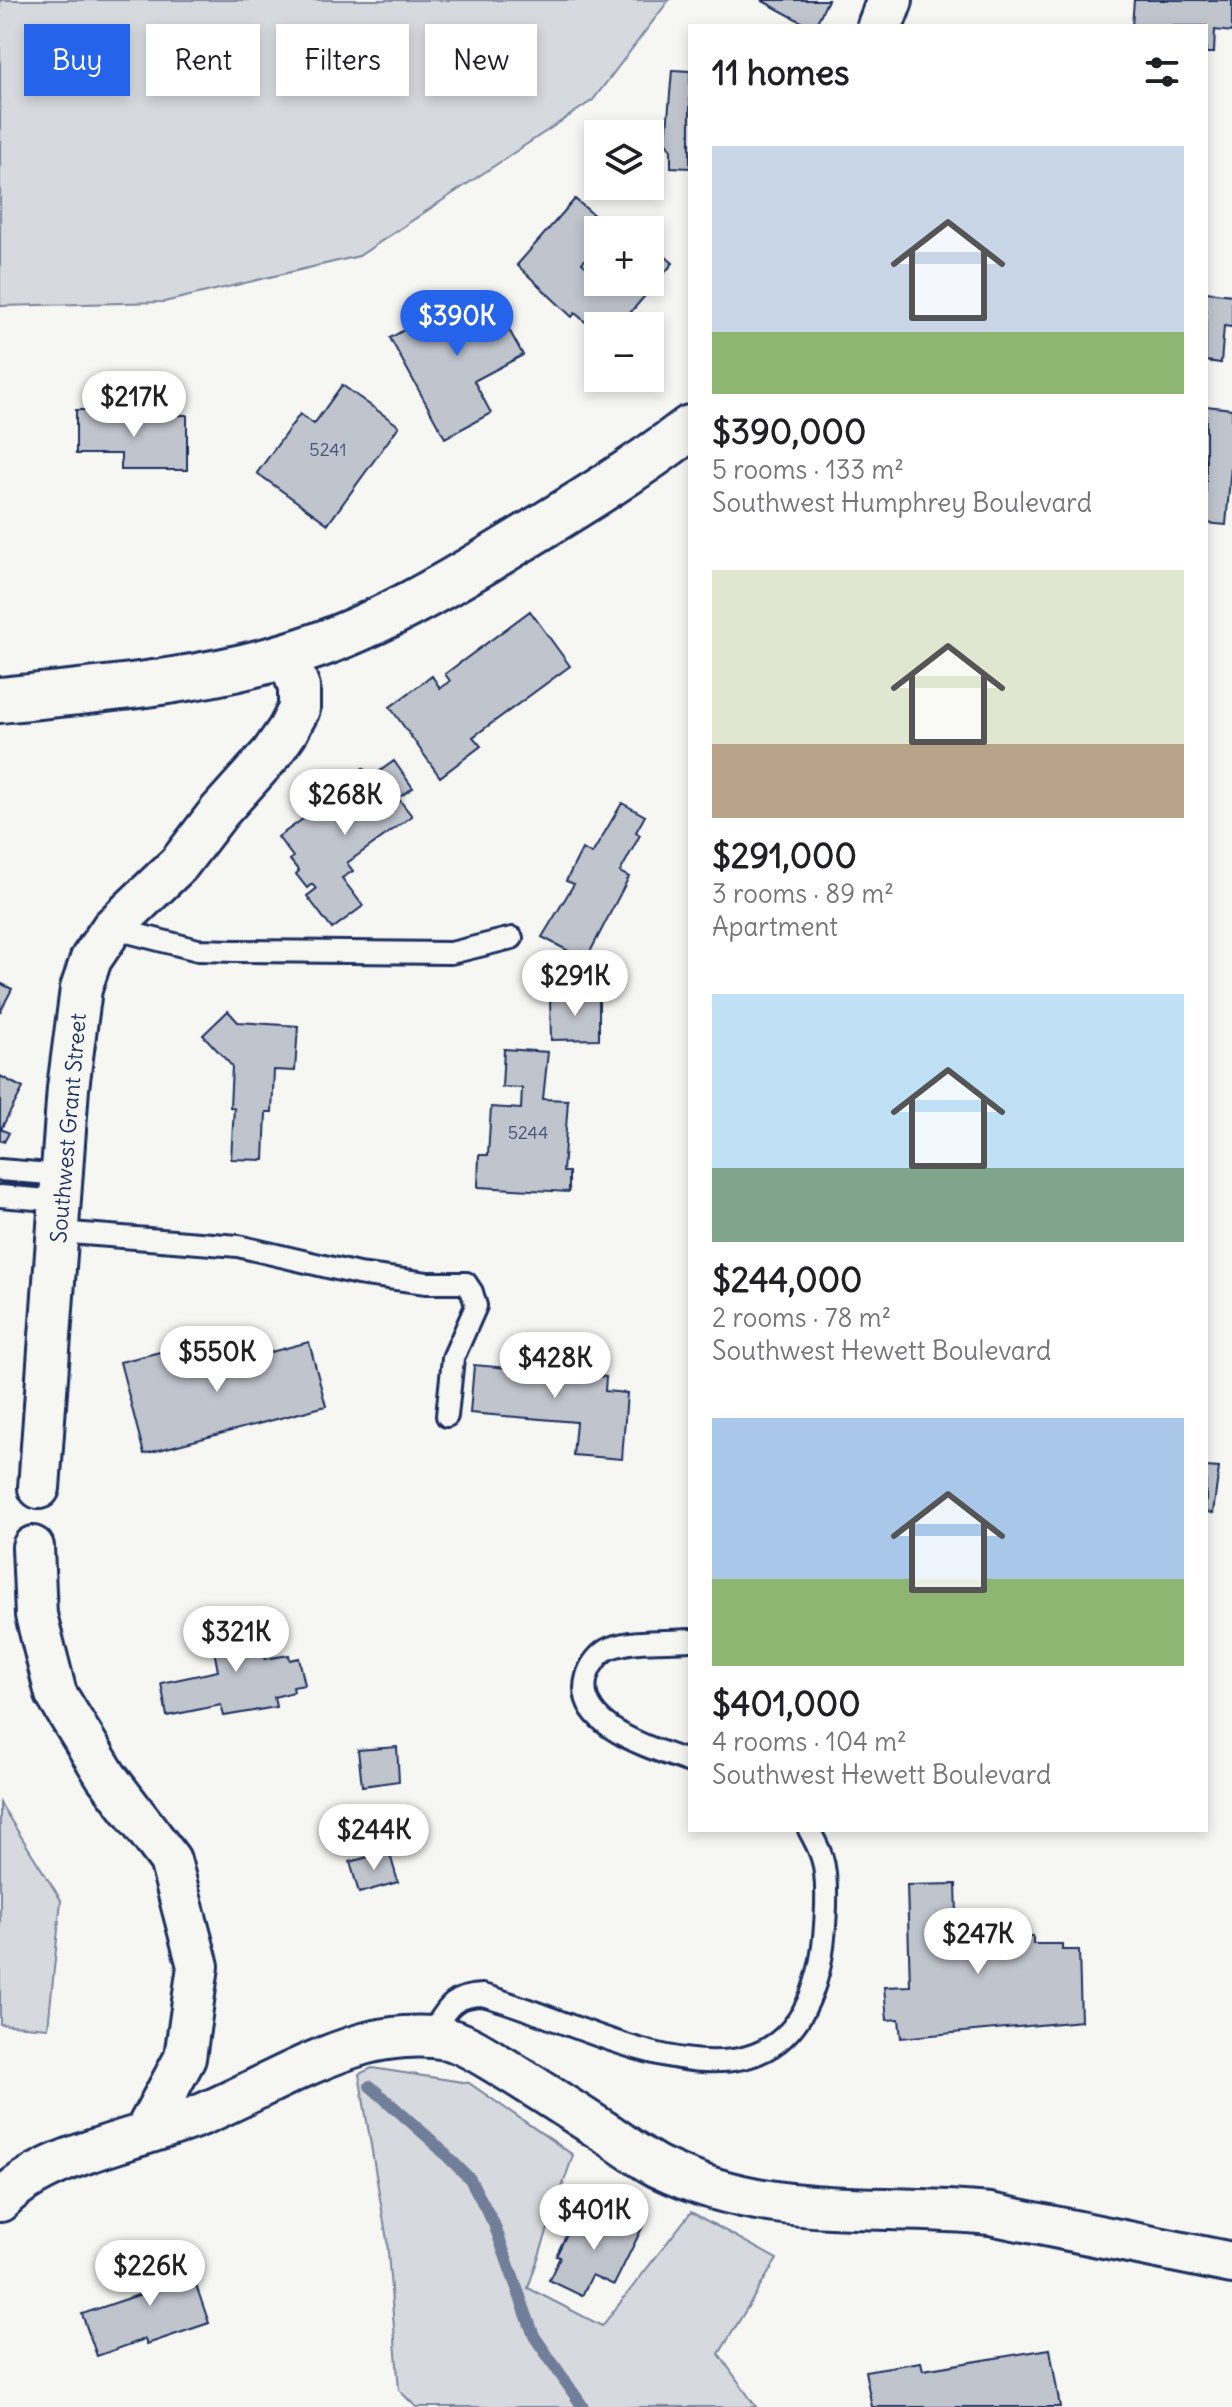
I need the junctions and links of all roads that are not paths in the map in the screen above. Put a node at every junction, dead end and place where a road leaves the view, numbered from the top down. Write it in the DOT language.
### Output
graph roads {
  1 [pos="890,0"];
  2 [pos="881,24"];
  3 [pos="688,429"];
  4 [pos="287,655"];
  5 [pos="0,700"];
  6 [pos="112,928"];
  7 [pos="512,938"];
  8 [pos="0,1170"];
  9 [pos="0,1196"];
  10 [pos="60,1202"];
  11 [pos="447,1416"];
  12 [pos="39,1488"];
  13 [pos="33,1547"];
  14 [pos="688,1640"];
  15 [pos="688,1761"];
  16 [pos="810,1832"];
  17 [pos="429,2037"];
  18 [pos="144,2134"];
  19 [pos="0,2200"];
  20 [pos="1232,2263"];
  1 -- 2 [label="main road"];
  3 -- 4 [label="main road"];
  4 -- 5 [label="main road"];
  4 -- 6 [label="street, Southwest Grant Street"];
  6 -- 7 [label="lane"];
  6 -- 10 [label="street, Southwest Grant Street"];
  8 -- 10 [label="lane"];
  9 -- 10 [label="lane"];
  10 -- 11 [label="lane"];
  10 -- 12 [label="street, Southwest Grant Street"];
  13 -- 18 [label="street"];
  14 -- 15 [label="lane"];
  16 -- 17 [label="lane"];
  17 -- 18 [label="street"];
  17 -- 20 [label="street"];
  18 -- 19 [label="street"];
}
